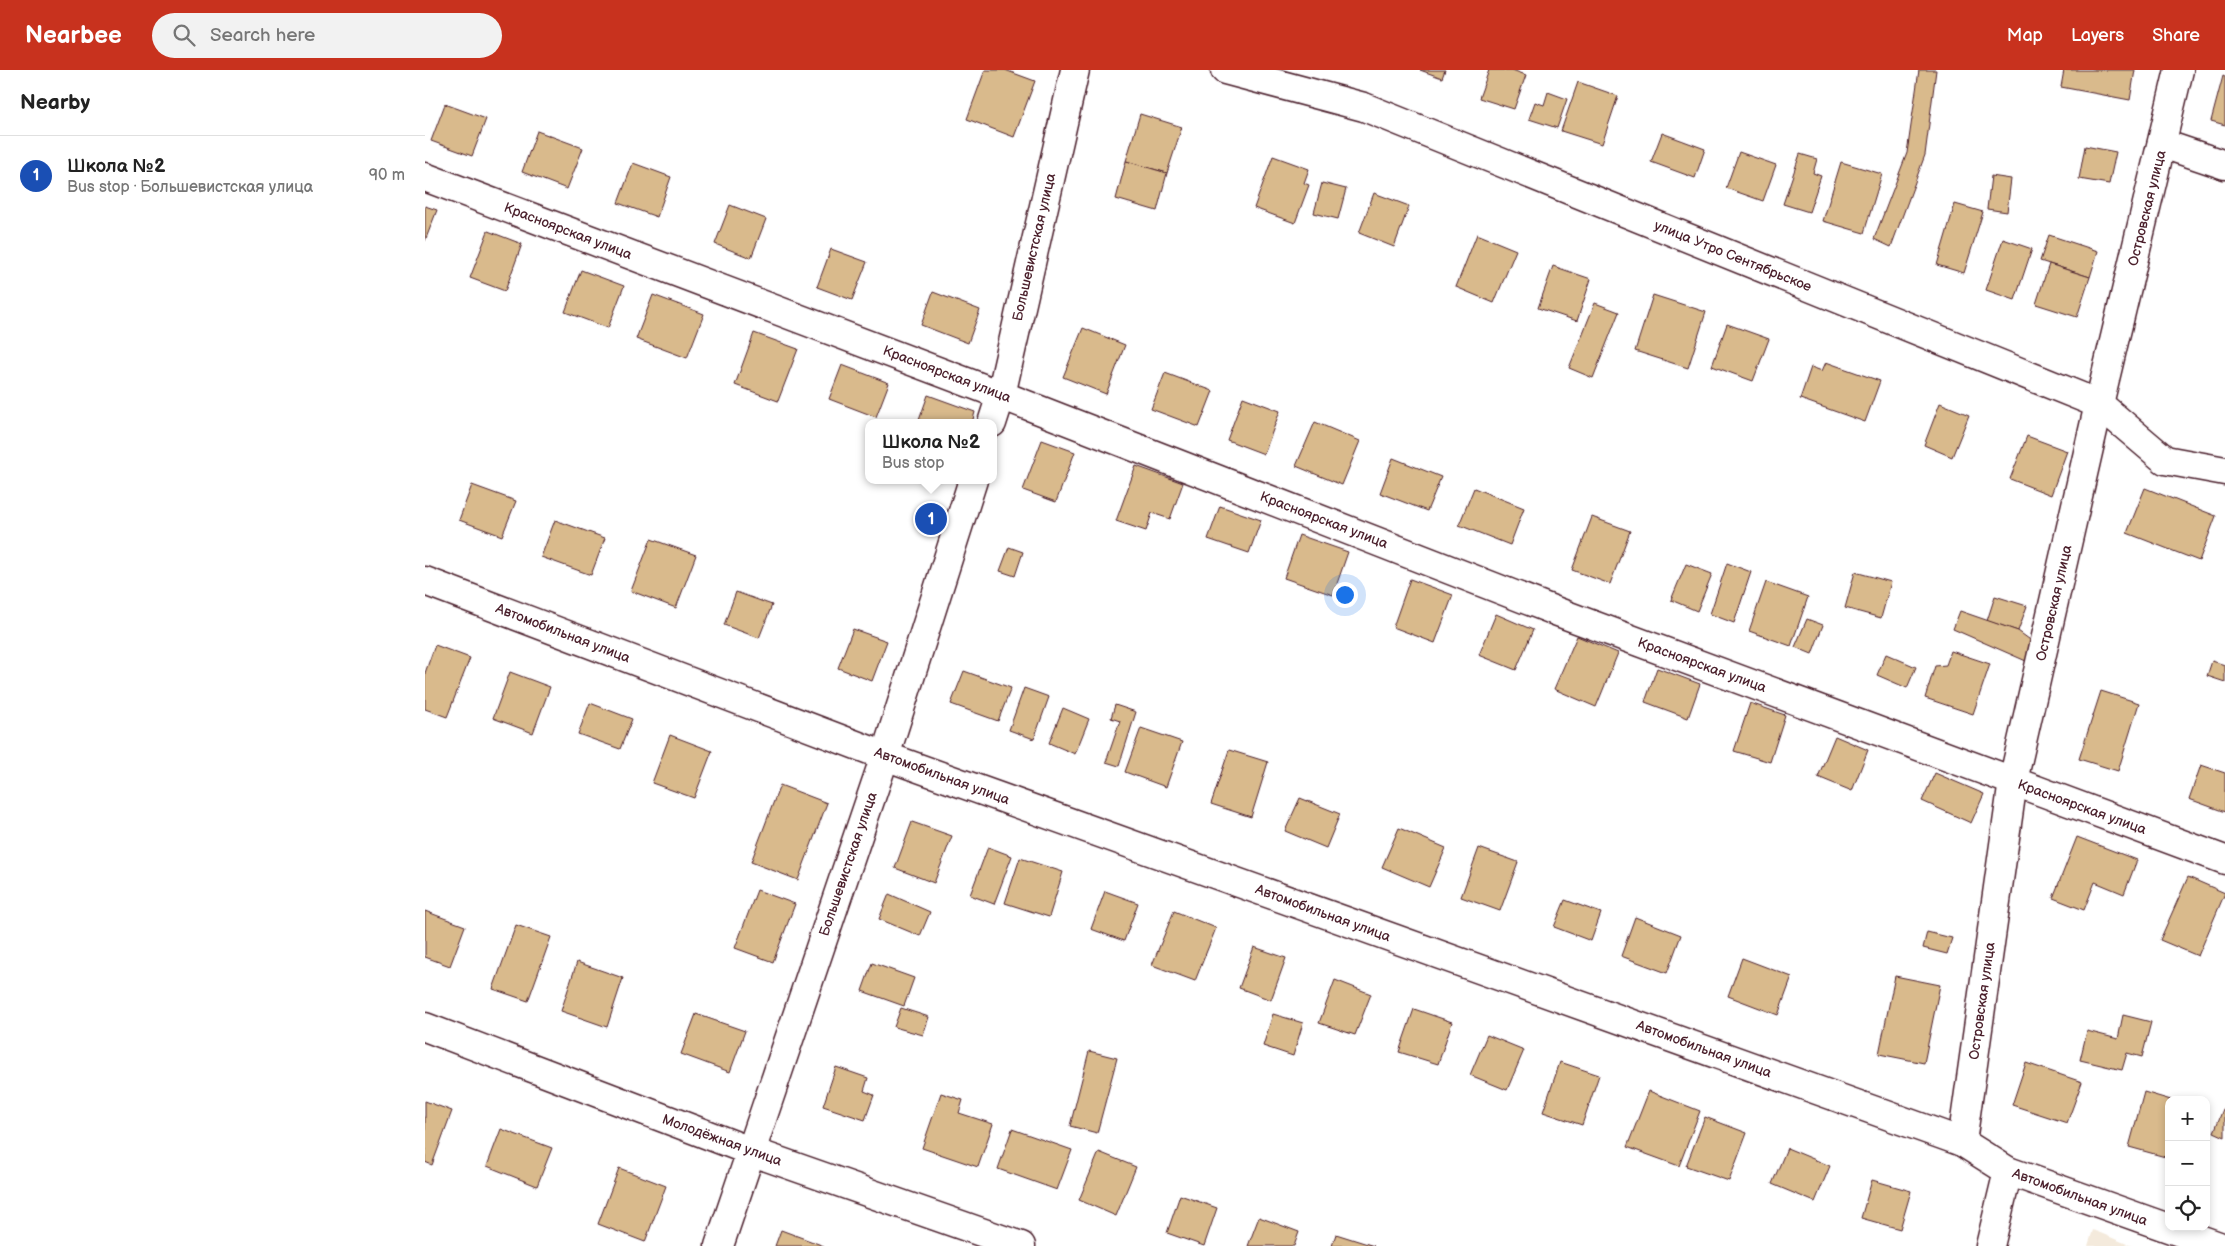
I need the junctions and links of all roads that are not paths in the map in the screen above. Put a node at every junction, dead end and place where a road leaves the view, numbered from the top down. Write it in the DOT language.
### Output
graph roads {
  1 [pos="1075,70"];
  2 [pos="1225,70"];
  3 [pos="2179,70"];
  4 [pos="2163,144"];
  5 [pos="2225,165"];
  6 [pos="425,177"];
  7 [pos="1001,395"];
  8 [pos="2099,404"];
  9 [pos="993,419"];
  10 [pos="2225,470"];
  11 [pos="972,484"];
  12 [pos="425,581"];
  13 [pos="885,756"];
  14 [pos="2013,781"];
  15 [pos="2225,860"];
  16 [pos="425,1027"];
  17 [pos="1962,1142"];
  18 [pos="750,1151"];
  19 [pos="2007,1171"];
  20 [pos="719,1246"];
  21 [pos="1021,1246"];
  22 [pos="1990,1246"];
  23 [pos="2219,1246"];
  1 -- 7 [label="street, Большевистская улица"];
  2 -- 8 [label="street, улица Утро Сентябрьское"];
  3 -- 4 [label="street, Островская улица"];
  4 -- 5 [label="street"];
  4 -- 8 [label="street, Островская улица"];
  6 -- 7 [label="street, Красноярская улица"];
  7 -- 9 [label="street, Большевистская улица"];
  7 -- 14 [label="street, Красноярская улица"];
  8 -- 10 [label="street, улица Утро Сентябрьское"];
  8 -- 14 [label="street, Островская улица"];
  11 -- 13 [label="street, Большевистская улица"];
  12 -- 13 [label="street, Автомобильная улица"];
  13 -- 17 [label="street, Автомобильная улица"];
  13 -- 18 [label="street, Большевистская улица"];
  14 -- 15 [label="street, Красноярская улица"];
  14 -- 17 [label="street, Островская улица"];
  16 -- 18 [label="street, Молодёжная улица"];
  17 -- 19 [label="street, Автомобильная улица"];
  18 -- 20 [label="street, Большевистская улица"];
  18 -- 21 [label="street, Молодёжная улица"];
  19 -- 22 [label="street"];
  19 -- 23 [label="street, Автомобильная улица"];
}
